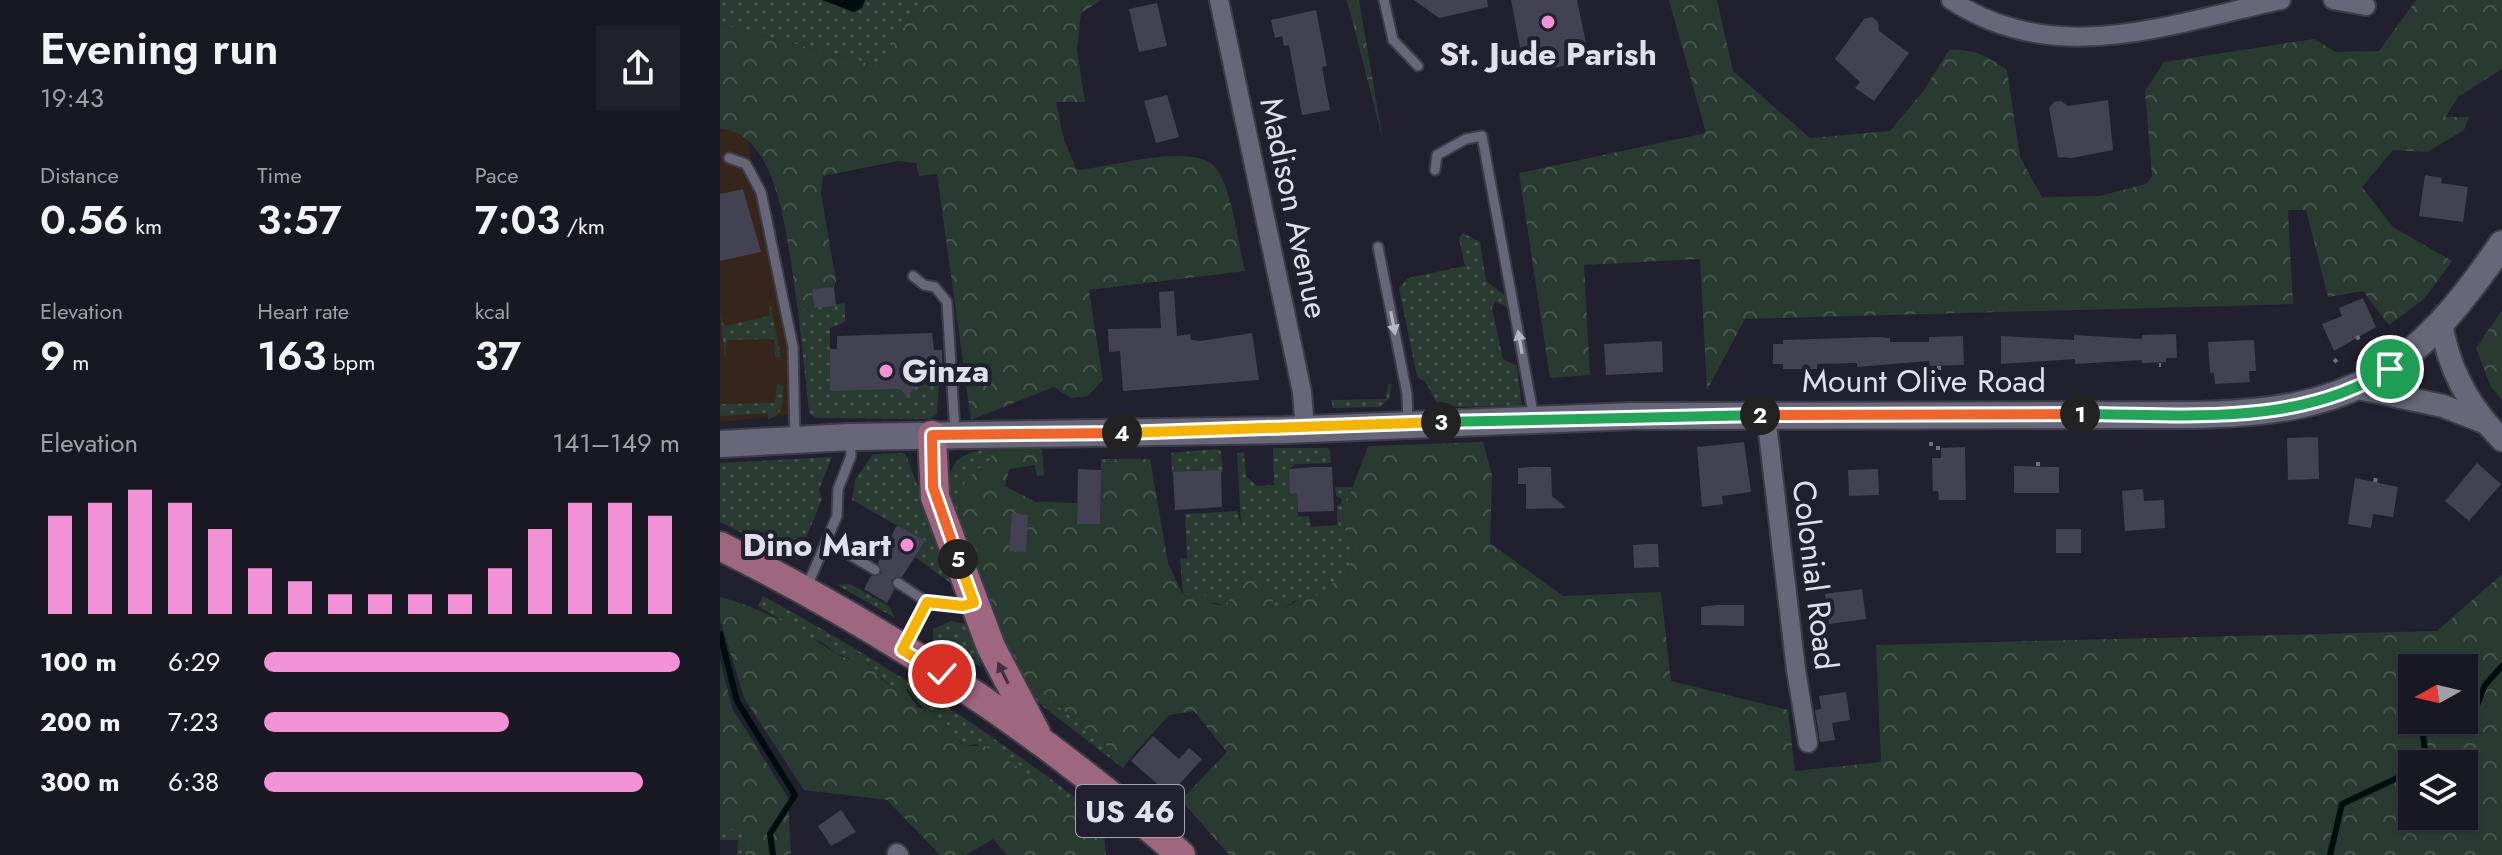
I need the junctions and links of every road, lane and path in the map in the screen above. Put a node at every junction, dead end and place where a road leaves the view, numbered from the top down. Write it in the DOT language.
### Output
graph roads {
  1 [pos="1219,0"];
  2 [pos="1384,0"];
  3 [pos="1951,0"];
  4 [pos="2281,0"];
  5 [pos="2333,0"];
  6 [pos="2366,6"];
  7 [pos="1418,66"];
  8 [pos="729,158"];
  9 [pos="1435,170"];
  10 [pos="2502,244"];
  11 [pos="1378,247"];
  12 [pos="913,276"];
  13 [pos="2441,322"];
  14 [pos="2357,336"];
  15 [pos="2360,342"];
  16 [pos="2341,356"];
  17 [pos="2334,362"];
  18 [pos="2358,388"];
  19 [pos="1766,415"];
  20 [pos="1534,418"];
  21 [pos="2484,422"];
  22 [pos="1408,424"];
  23 [pos="1305,429"];
  24 [pos="943,435"];
  25 [pos="850,437"];
  26 [pos="795,440"];
  27 [pos="2502,440"];
  28 [pos="720,444"];
  29 [pos="828,542"];
  30 [pos="720,546"];
  31 [pos="875,570"];
  32 [pos="898,583"];
  33 [pos="804,592"];
  34 [pos="927,602"];
  35 [pos="974,603"];
  36 [pos="902,650"];
  37 [pos="1041,741"];
  38 [pos="1808,743"];
  39 [pos="1181,855"];
  1 -- 23 [label="street, Madison Avenue"];
  2 -- 7 [label="lane"];
  3 -- 4 [label="street"];
  5 -- 6 [label="street"];
  8 -- 26 [label="lane"];
  20 -- 9 [label="lane, one-way"];
  10 -- 13 [label="main road, Mount Olive Road"];
  11 -- 22 [label="lane, one-way"];
  12 -- 24 [label="lane"];
  13 -- 18 [label="main road, Mount Olive Road"];
  13 -- 21 [label="street, Mount Olive Road"];
  14 -- 15 [label="path"];
  16 -- 17 [label="path"];
  18 -- 19 [label="main road, Mount Olive Road"];
  18 -- 21 [label="street, Mount Olive Road"];
  19 -- 20 [label="main road, Mount Olive Road"];
  19 -- 38 [label="street, Colonial Road"];
  20 -- 22 [label="main road, Mount Olive Road"];
  21 -- 27 [label="street, Mount Olive Road"];
  22 -- 23 [label="main road, Mount Olive Road"];
  23 -- 24 [label="main road, Mount Olive Road"];
  24 -- 25 [label="main road, Mount Olive Road"];
  24 -- 35 [label="main road"];
  25 -- 26 [label="main road, Mount Olive Road"];
  25 -- 29 [label="lane"];
  26 -- 28 [label="main road, Mount Olive Road"];
  29 -- 31 [label="lane"];
  29 -- 33 [label="lane"];
  30 -- 33 [label="main road, US 46"];
  32 -- 34 [label="lane"];
  33 -- 36 [label="main road, US 46"];
  34 -- 35 [label="lane"];
  34 -- 36 [label="lane"];
  37 -- 35 [label="main road, one-way"];
  36 -- 37 [label="main road, US 46"];
  37 -- 39 [label="main road, US 46"];
}
